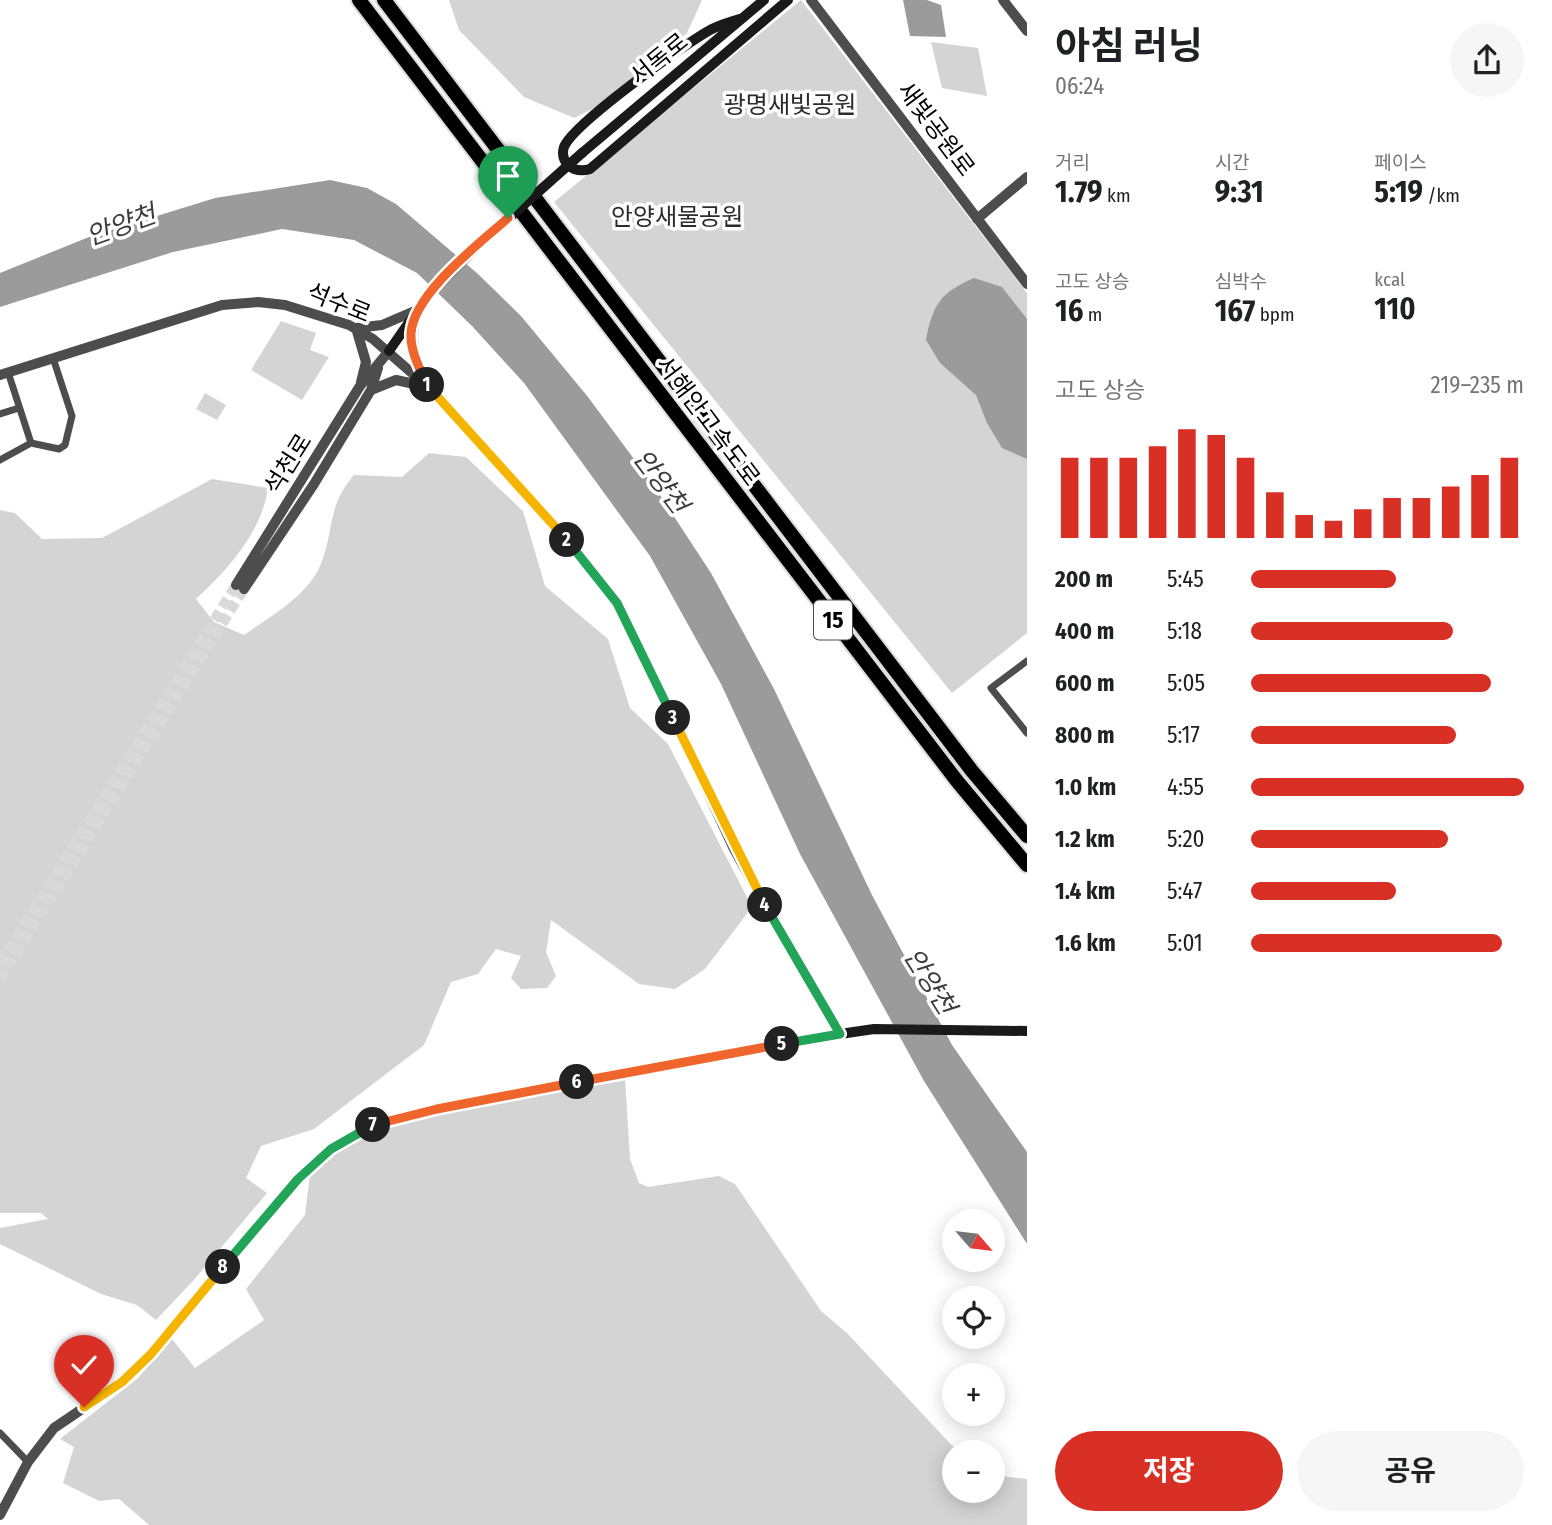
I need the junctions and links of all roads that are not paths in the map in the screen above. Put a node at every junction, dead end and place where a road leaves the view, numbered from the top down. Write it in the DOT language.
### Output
graph roads {
  1 [pos="359,0"];
  2 [pos="384,0"];
  3 [pos="764,0"];
  4 [pos="788,0"];
  5 [pos="811,0"];
  6 [pos="1003,0"];
  7 [pos="743,18"];
  8 [pos="1027,31"];
  9 [pos="1027,177"];
  10 [pos="977,219"];
  11 [pos="1027,284"];
  12 [pos="428,295"];
  13 [pos="417,310"];
  14 [pos="356,328"];
  15 [pos="390,351"];
  16 [pos="53,358"];
  17 [pos="378,368"];
  18 [pos="4,373"];
  19 [pos="360,386"];
  20 [pos="428,387"];
  21 [pos="371,390"];
  22 [pos="19,408"];
  23 [pos="0,414"];
  24 [pos="31,443"];
  25 [pos="0,460"];
  26 [pos="1027,661"];
  27 [pos="1027,733"];
  28 [pos="1027,834"];
  29 [pos="1001,836"];
  30 [pos="1027,864"];
  31 [pos="1027,871"];
  32 [pos="1027,1031"];
  33 [pos="840,1034"];
  34 [pos="0,1433"];
  35 [pos="28,1462"];
  36 [pos="0,1515"];
  1 -- 29 [label="highway, 서해안고속도로 / 15"];
  2 -- 28 [label="highway, 서해안고속도로 / 15"];
  3 -- 7 [label="main road, 서독로"];
  4 -- 7 [label="main road"];
  5 -- 10 [label="street, 새빛공원로"];
  6 -- 8 [label="street"];
  7 -- 12 [label="main road, 서독로, bridge"];
  9 -- 10 [label="street"];
  10 -- 11 [label="street, 새빛공원로"];
  12 -- 13 [label="main road, 석천로"];
  13 -- 14 [label="street"];
  13 -- 15 [label="main road, 석천로"];
  13 -- 20 [label="street"];
  14 -- 15 [label="street, 석수로"];
  14 -- 16 [label="street, 석수로"];
  14 -- 19 [label="street"];
  15 -- 17 [label="street, 석천로"];
  15 -- 20 [label="street, 석수로"];
  16 -- 18 [label="street, 석수로"];
  16 -- 24 [label="street"];
  17 -- 19 [label="street, 석천로"];
  17 -- 21 [label="street, 석천로"];
  18 -- 22 [label="street"];
  19 -- 21 [label="street, 석천로"];
  20 -- 21 [label="street"];
  20 -- 33 [label="street, 석수로"];
  22 -- 23 [label="street"];
  22 -- 24 [label="street"];
  24 -- 25 [label="street"];
  26 -- 27 [label="street"];
  29 -- 30 [label="highway, 서해안고속도로 / 15"];
  29 -- 31 [label="highway"];
  32 -- 33 [label="main road"];
  33 -- 35 [label="street"];
  34 -- 35 [label="street"];
  35 -- 36 [label="street"];
}
